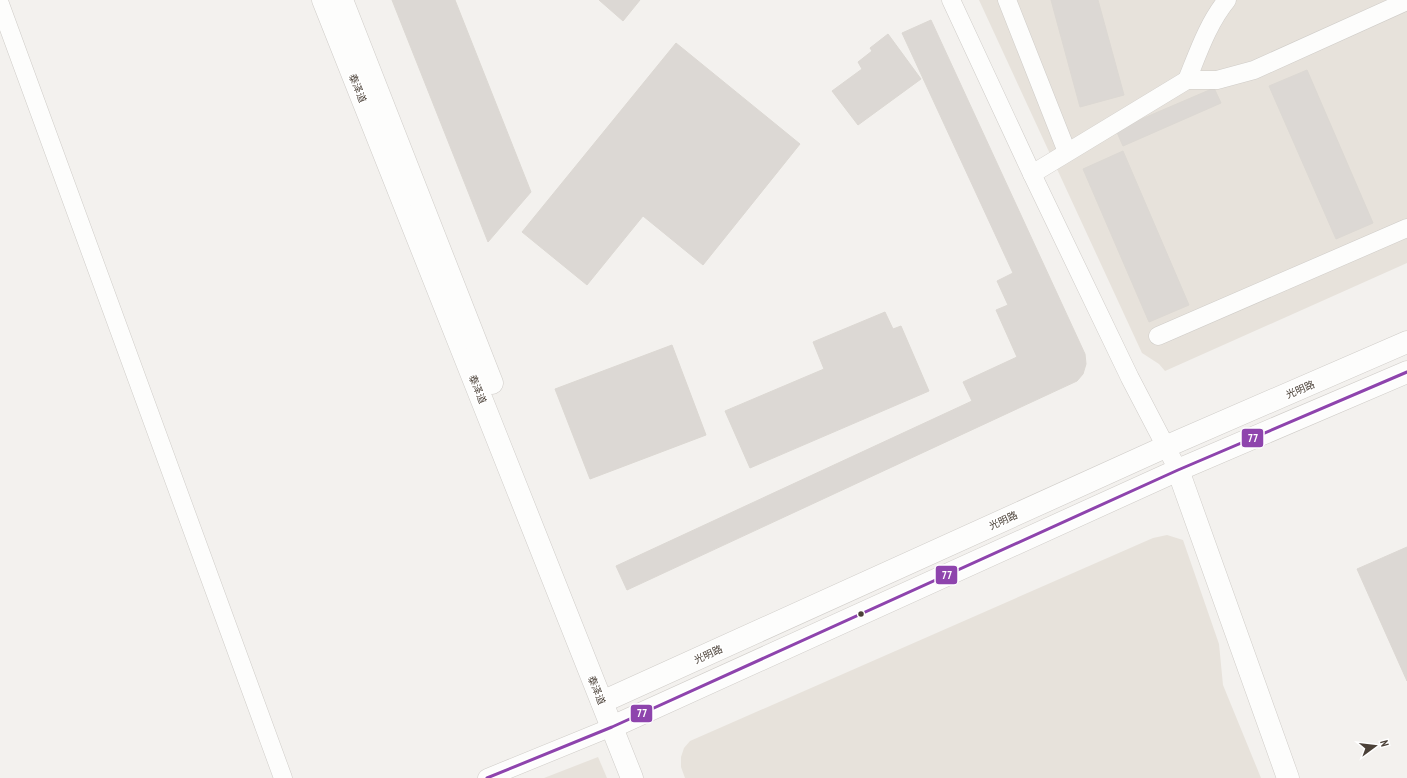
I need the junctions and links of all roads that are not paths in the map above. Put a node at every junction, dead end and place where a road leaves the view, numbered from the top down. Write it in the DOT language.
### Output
graph roads {
  1 [pos="323,0"];
  2 [pos="342,0"];
  3 [pos="951,0"];
  4 [pos="1007,0"];
  5 [pos="1227,0"];
  6 [pos="1407,1"];
  7 [pos="0,4"];
  8 [pos="1187,80"];
  9 [pos="1067,152"];
  10 [pos="1032,174"];
  11 [pos="1407,228"];
  12 [pos="1158,336"];
  13 [pos="1407,342"];
  14 [pos="1407,372"];
  15 [pos="1165,447"];
  16 [pos="1178,470"];
  17 [pos="608,699"];
  18 [pos="618,724"];
  19 [pos="283,778"];
  20 [pos="487,778"];
  21 [pos="632,778"];
  22 [pos="646,778"];
  23 [pos="1288,778"];
  1 -- 17 [label="street, 泰泽道"];
  2 -- 17 [label="street, 泰泽道"];
  3 -- 10 [label="street"];
  4 -- 9 [label="street"];
  5 -- 8 [label="street"];
  6 -- 8 [label="street"];
  7 -- 19 [label="street"];
  8 -- 9 [label="street"];
  9 -- 10 [label="street"];
  10 -- 15 [label="street"];
  11 -- 12 [label="street"];
  13 -- 15 [label="street, 光明路"];
  14 -- 16 [label="street"];
  15 -- 16 [label="street"];
  15 -- 17 [label="street, 光明路"];
  16 -- 18 [label="street"];
  16 -- 23 [label="street"];
  17 -- 18 [label="street, 泰泽道"];
  18 -- 20 [label="street"];
  18 -- 21 [label="street, 泰泽道"];
  18 -- 22 [label="street, 泰泽道"];
}
